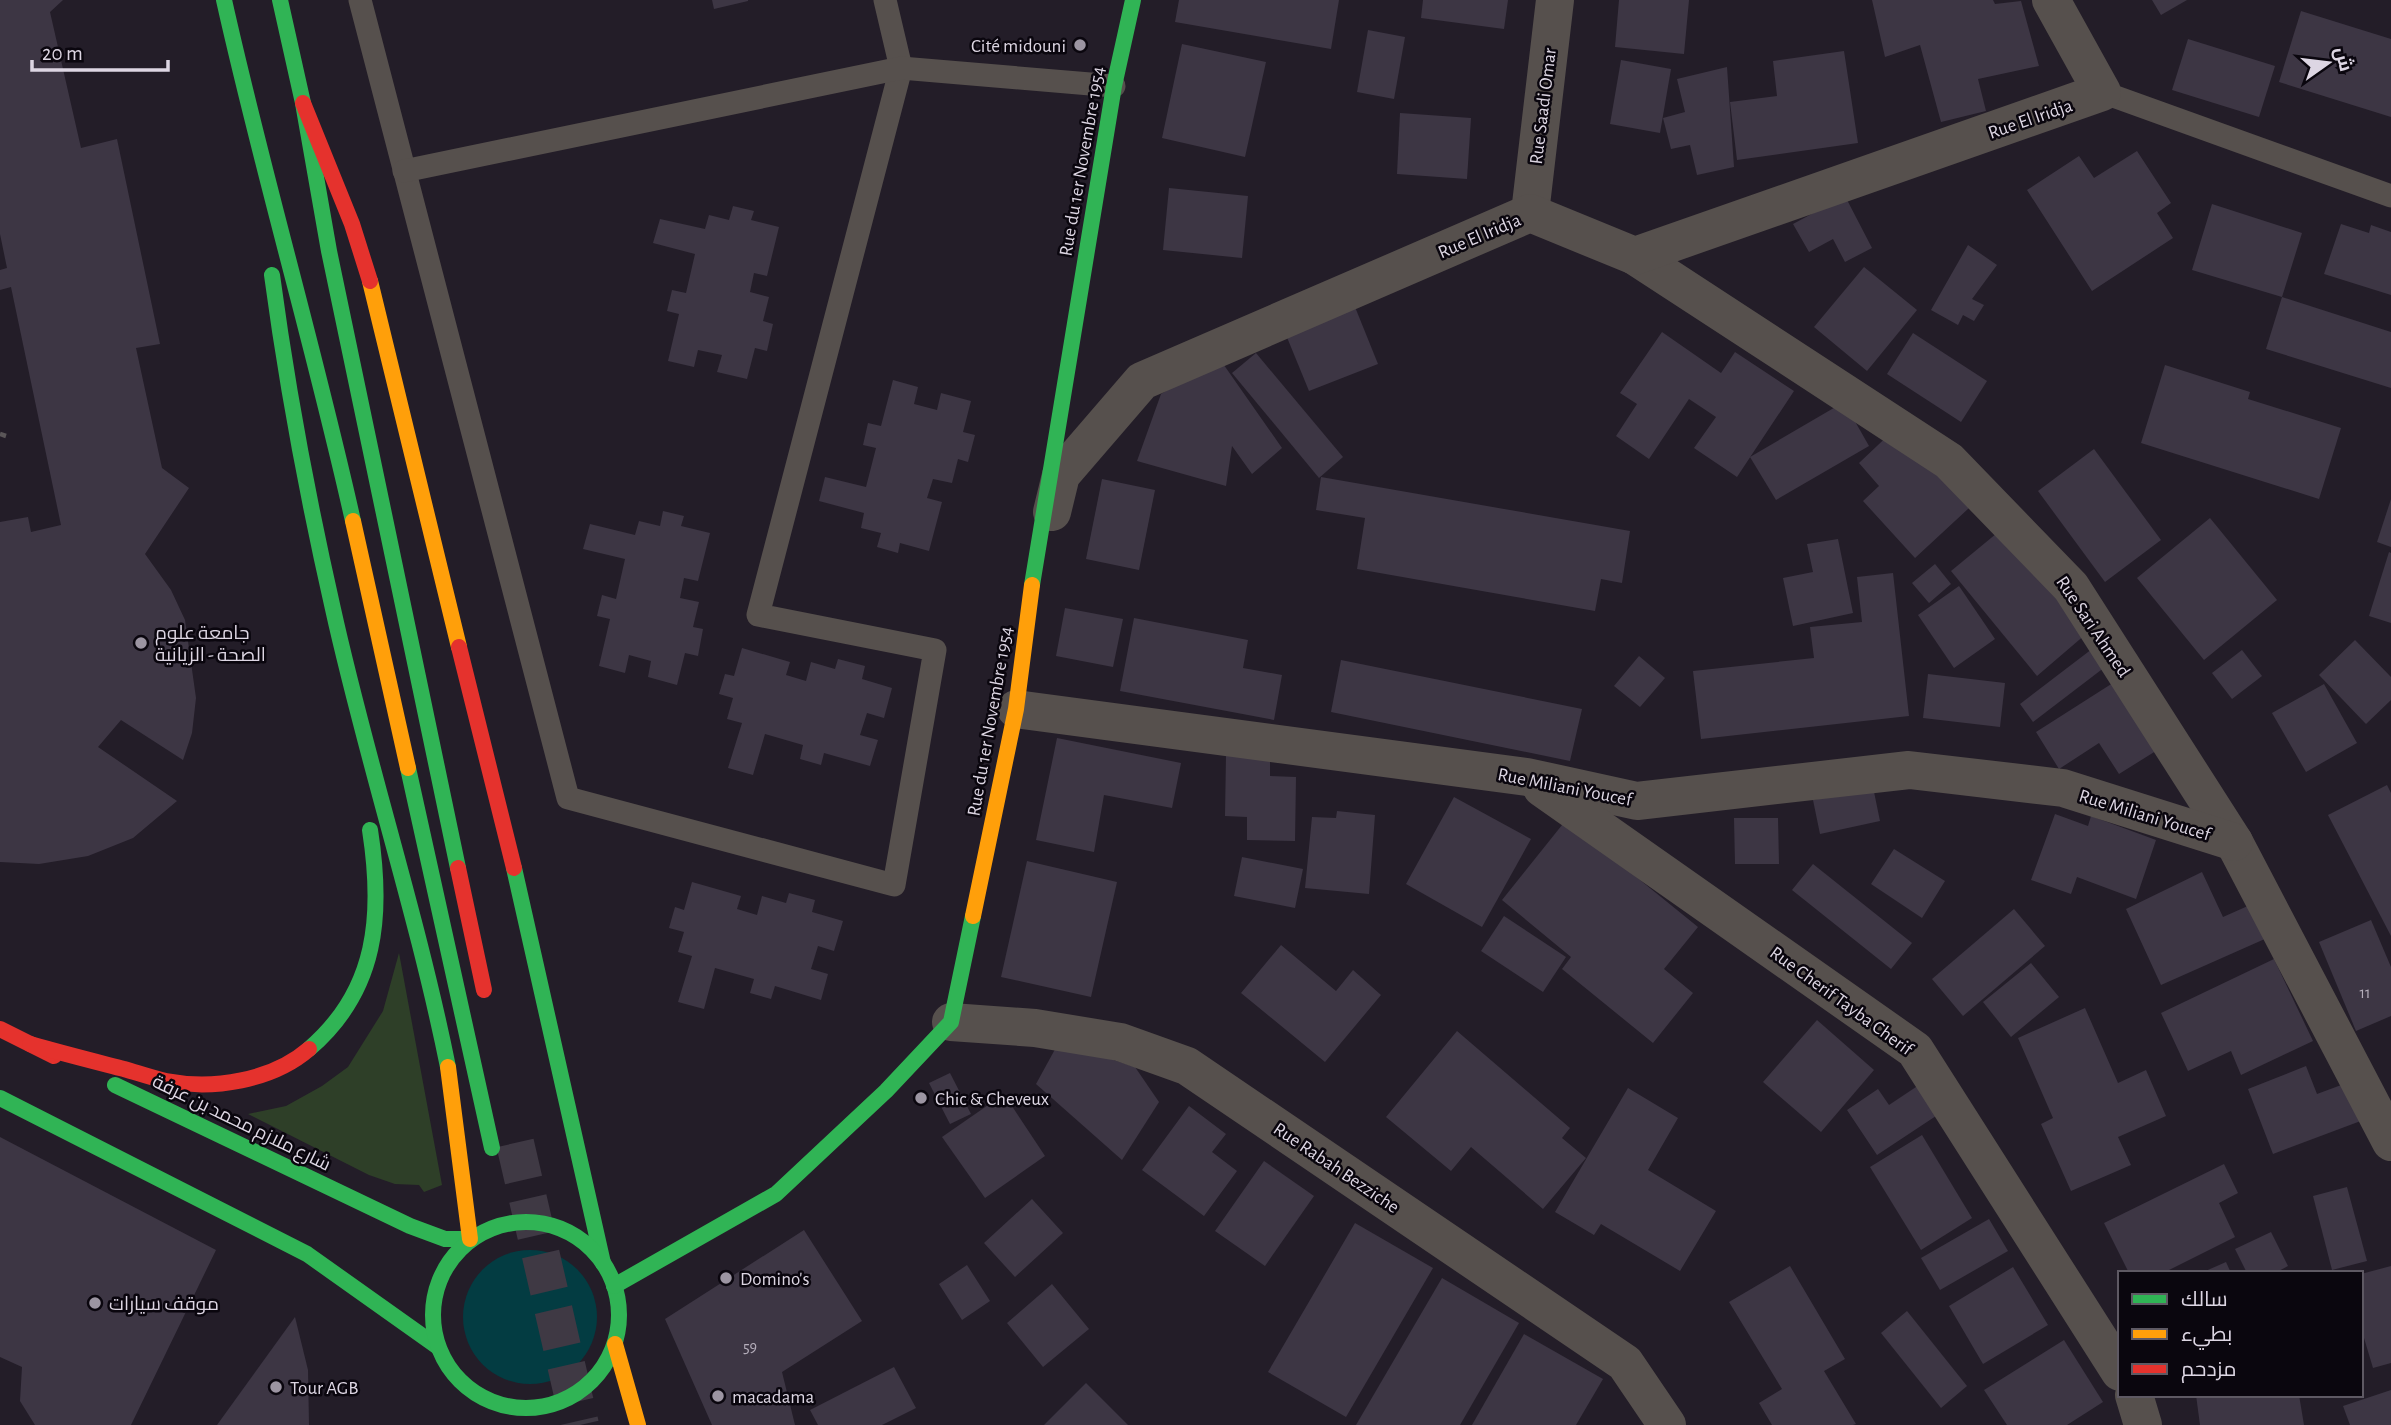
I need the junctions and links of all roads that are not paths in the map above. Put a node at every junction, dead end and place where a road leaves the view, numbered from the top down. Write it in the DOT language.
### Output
graph roads {
  1 [pos="223,0"];
  2 [pos="280,0"];
  3 [pos="360,0"];
  4 [pos="885,0"];
  5 [pos="1133,0"];
  6 [pos="1555,0"];
  7 [pos="2051,0"];
  8 [pos="901,68"];
  9 [pos="1114,86"];
  10 [pos="2102,93"];
  11 [pos="303,103"];
  12 [pos="249,113"];
  13 [pos="404,171"];
  14 [pos="2391,196"];
  15 [pos="1530,213"];
  16 [pos="1635,256"];
  17 [pos="1029,602"];
  18 [pos="333,610"];
  19 [pos="1016,709"];
  20 [pos="1527,777"];
  21 [pos="363,793"];
  22 [pos="368,820"];
  23 [pos="2234,842"];
  24 [pos="488,1009"];
  25 [pos="951,1022"];
  26 [pos="0,1030"];
  27 [pos="30,1044"];
  28 [pos="0,1098"];
  29 [pos="2391,1142"];
  30 [pos="492,1148"];
  31 [pos="470,1239"];
  32 [pos="603,1263"];
  33 [pos="614,1286"];
  34 [pos="615,1344"];
  35 [pos="438,1347"];
  36 [pos="2118,1369"];
  37 [pos="2135,1397"];
  38 [pos="501,1405"];
  39 [pos="508,1425"];
  40 [pos="638,1425"];
  41 [pos="1667,1425"];
  42 [pos="2143,1425"];
  1 -- 12 [label="main road"];
  2 -- 11 [label="main road"];
  3 -- 13 [label="lane"];
  4 -- 8 [label="lane"];
  5 -- 9 [label="main road, Rue du 1er Novembre 1954"];
  6 -- 15 [label="street, Rue Saadi Omar"];
  7 -- 10 [label="street"];
  8 -- 9 [label="lane"];
  8 -- 13 [label="lane"];
  8 -- 13 [label="lane"];
  9 -- 17 [label="main road, Rue du 1er Novembre 1954"];
  10 -- 14 [label="lane"];
  10 -- 16 [label="street, Rue El Iridja"];
  11 -- 24 [label="main road"];
  11 -- 32 [label="main road"];
  12 -- 18 [label="main road"];
  12 -- 30 [label="main road"];
  15 -- 16 [label="street, Rue El Iridja"];
  15 -- 17 [label="street, Rue El Iridja"];
  16 -- 23 [label="street, Rue Sari Ahmed"];
  17 -- 19 [label="main road, Rue du 1er Novembre 1954"];
  18 -- 21 [label="main road"];
  18 -- 31 [label="main road"];
  19 -- 20 [label="street, Rue Miliani Youcef"];
  19 -- 25 [label="main road, Rue du 1er Novembre 1954"];
  20 -- 23 [label="street, Rue Miliani Youcef"];
  20 -- 36 [label="street, Rue Cherif Tayba Cherif"];
  22 -- 27 [label="main road"];
  23 -- 29 [label="street, Rue Sari Ahmed"];
  25 -- 33 [label="main road"];
  25 -- 41 [label="street, Rue Rabah Bezziche"];
  26 -- 27 [label="main road, شارع ملازم محمد بن عرفة"];
  27 -- 31 [label="main road, شارع ملازم محمد بن عرفة"];
  28 -- 35 [label="main road"];
  31 -- 32 [label="main road"];
  31 -- 35 [label="main road"];
  32 -- 33 [label="main road"];
  33 -- 34 [label="main road"];
  34 -- 38 [label="main road"];
  34 -- 40 [label="main road"];
  35 -- 38 [label="main road"];
  37 -- 42 [label="street"];
  38 -- 39 [label="main road"];
}
